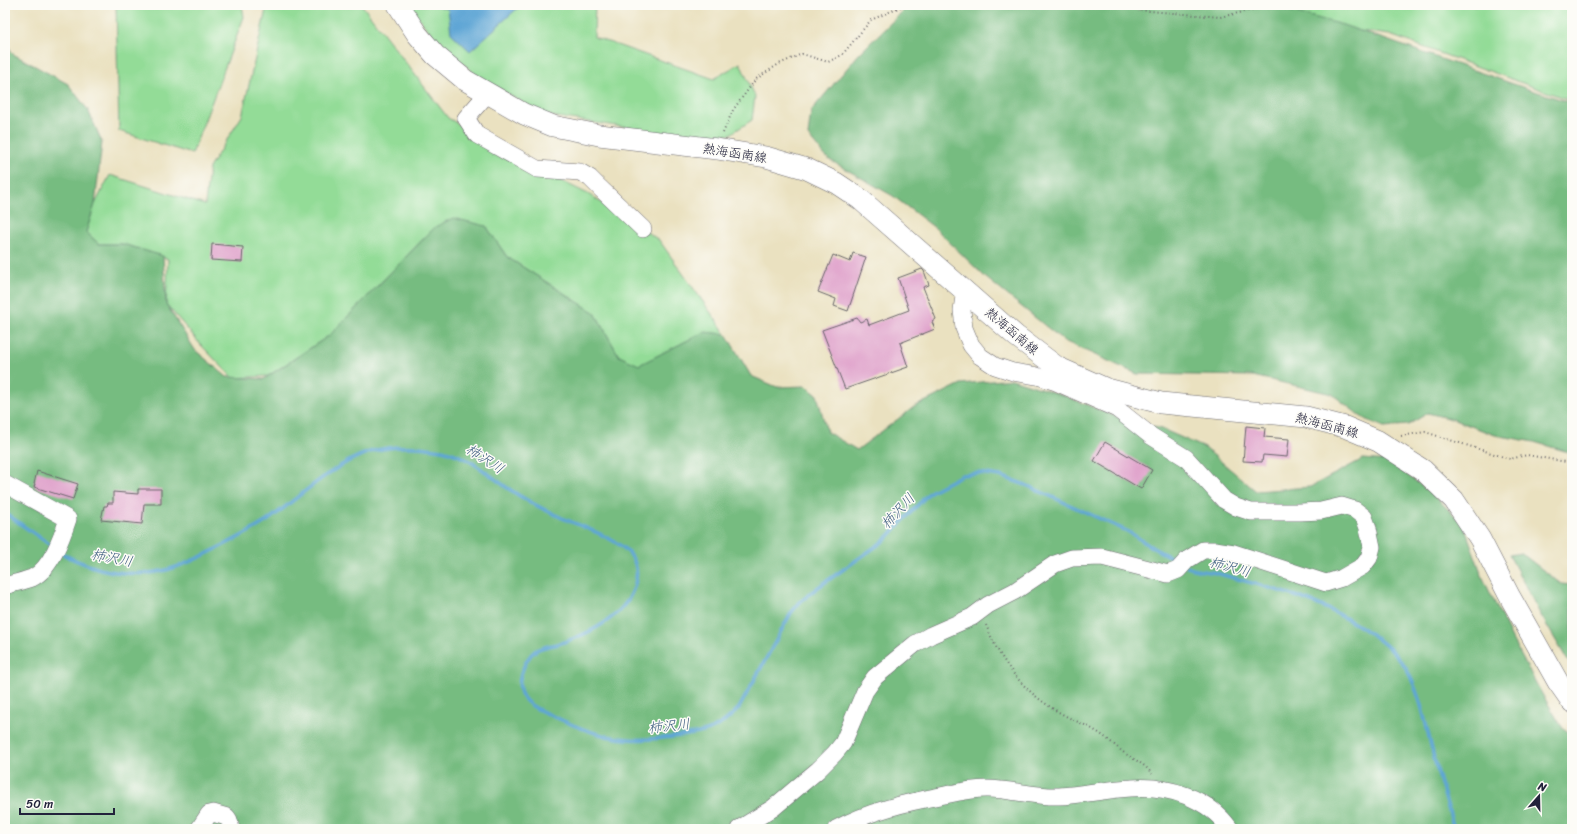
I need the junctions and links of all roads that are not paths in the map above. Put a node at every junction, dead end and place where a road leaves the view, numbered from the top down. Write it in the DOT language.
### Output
graph roads {
  1 [pos="398,5"];
  2 [pos="488,93"];
  3 [pos="643,229"];
  4 [pos="965,290"];
  5 [pos="5,484"];
  6 [pos="5,586"];
  7 [pos="1572,702"];
  8 [pos="199,829"];
  9 [pos="231,829"];
  10 [pos="739,829"];
  11 [pos="836,829"];
  12 [pos="1230,829"];
  1 -- 2 [label="main road, 熱海函南線"];
  2 -- 3 [label="street"];
  2 -- 4 [label="main road, 熱海函南線"];
  4 -- 7 [label="main road, 熱海函南線"];
  4 -- 10 [label="street"];
  5 -- 6 [label="street"];
  8 -- 9 [label="street"];
  11 -- 12 [label="street"];
}
